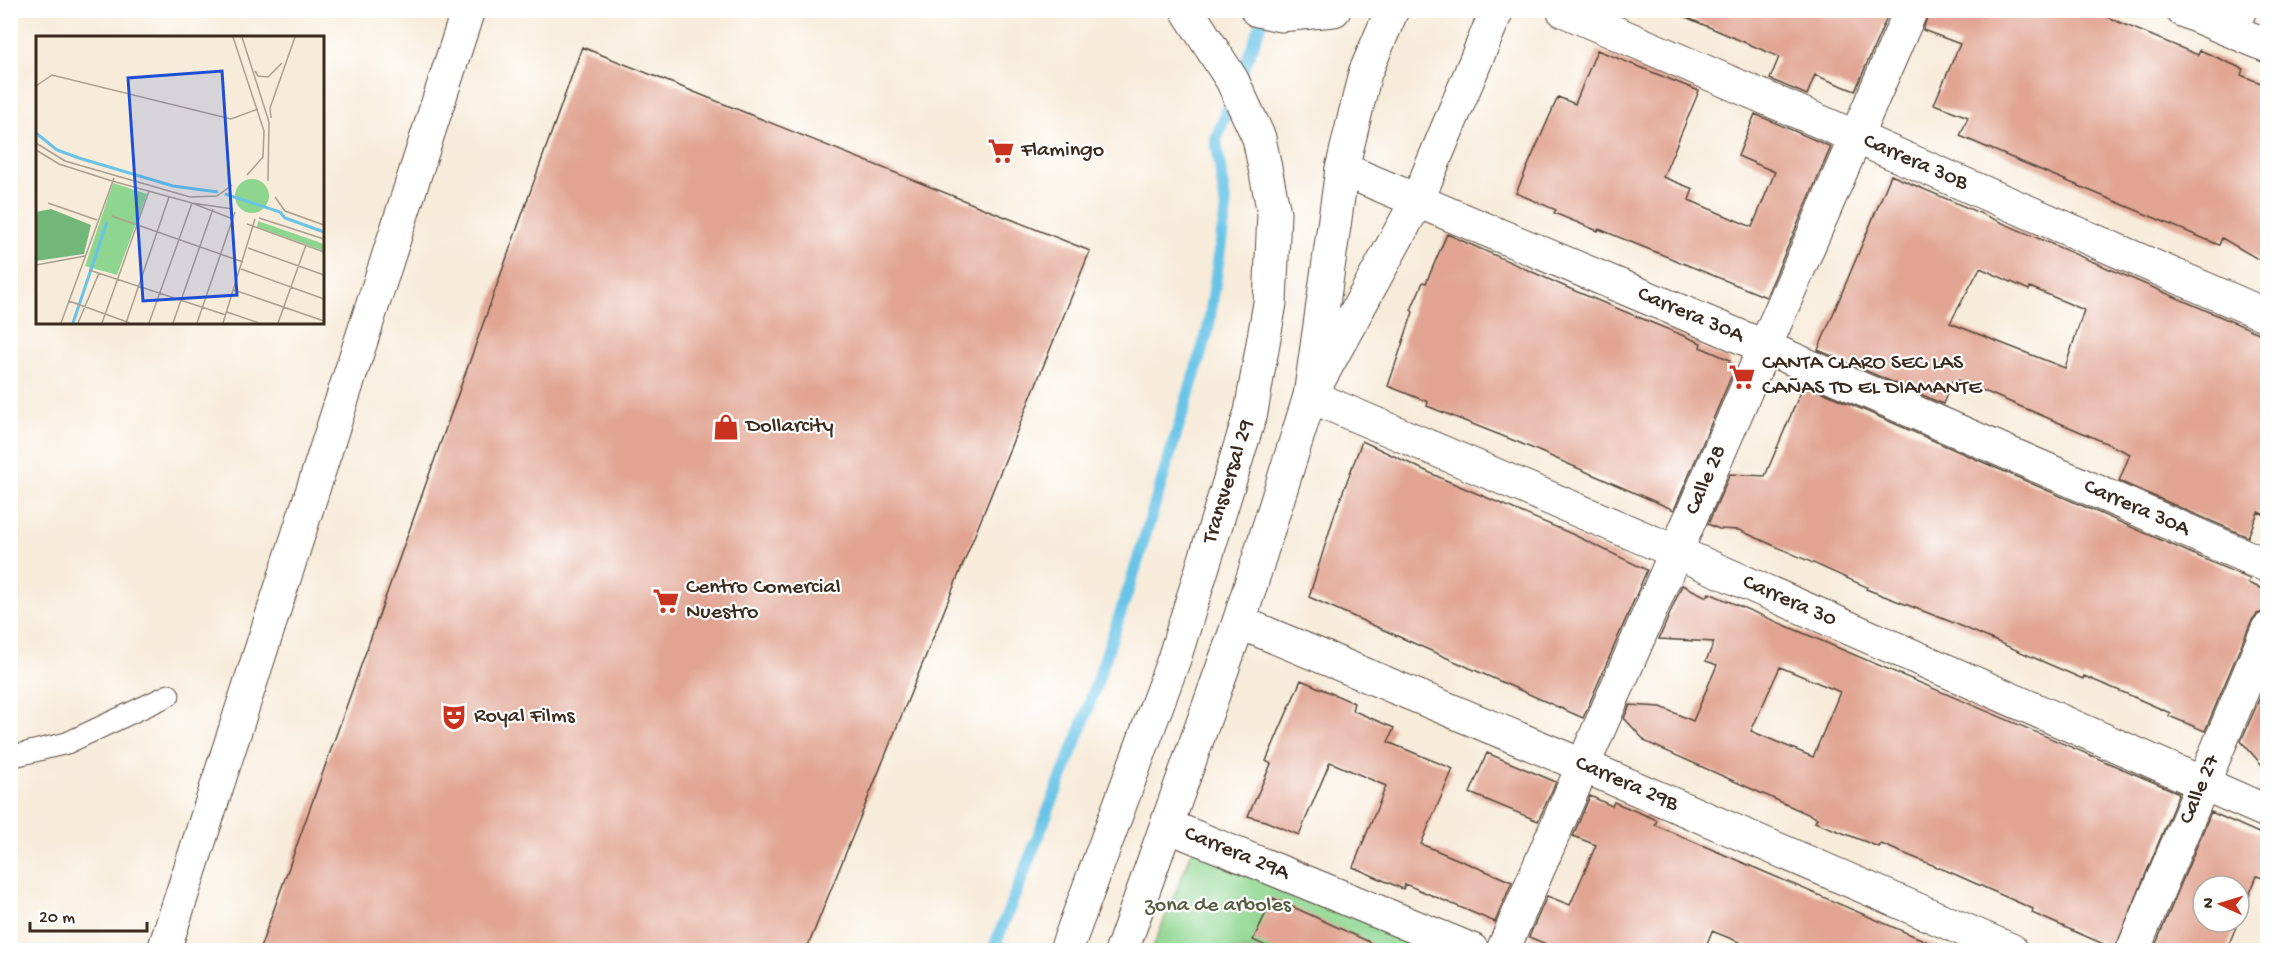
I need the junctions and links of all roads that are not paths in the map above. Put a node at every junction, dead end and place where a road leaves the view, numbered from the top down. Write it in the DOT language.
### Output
graph roads {
  1 [pos="468,10"];
  2 [pos="1187,10"];
  3 [pos="1257,10"];
  4 [pos="1334,10"];
  5 [pos="1392,10"];
  6 [pos="1497,10"];
  7 [pos="1563,10"];
  8 [pos="1911,10"];
  9 [pos="2182,10"];
  10 [pos="2235,20"];
  11 [pos="2268,46"];
  12 [pos="1856,136"];
  13 [pos="1342,169"];
  14 [pos="1417,201"];
  15 [pos="2268,316"];
  16 [pos="1765,347"];
  17 [pos="1310,396"];
  18 [pos="1676,552"];
  19 [pos="2268,566"];
  20 [pos="1239,622"];
  21 [pos="2268,629"];
  22 [pos="169,695"];
  23 [pos="10,757"];
  24 [pos="1584,766"];
  25 [pos="2203,783"];
  26 [pos="2268,812"];
  27 [pos="1168,825"];
  28 [pos="164,951"];
  29 [pos="1066,951"];
  30 [pos="1122,951"];
  31 [pos="1472,951"];
  32 [pos="1503,951"];
  33 [pos="2011,951"];
  34 [pos="2133,951"];
  1 -- 28 [label="main road"];
  2 -- 29 [label="main road, Transversal 29"];
  3 -- 4 [label="main road"];
  5 -- 13 [label="main road"];
  6 -- 14 [label="main road"];
  7 -- 12 [label="main road, Carrera 30B"];
  8 -- 12 [label="main road, Calle 28"];
  9 -- 10 [label="main road"];
  10 -- 11 [label="main road"];
  12 -- 15 [label="main road, Carrera 30B"];
  12 -- 16 [label="main road, Calle 28"];
  13 -- 14 [label="main road, Carrera 30A"];
  13 -- 17 [label="main road"];
  14 -- 16 [label="main road, Carrera 30A"];
  14 -- 17 [label="main road"];
  16 -- 18 [label="main road, Calle 28"];
  16 -- 19 [label="main road, Carrera 30A"];
  17 -- 18 [label="main road, Carrera 30"];
  17 -- 20 [label="main road"];
  18 -- 24 [label="main road, Calle 28"];
  18 -- 25 [label="main road, Carrera 30"];
  20 -- 24 [label="main road, Carrera 29B"];
  20 -- 27 [label="main road"];
  21 -- 25 [label="main road, Calle 27"];
  22 -- 23 [label="lane"];
  24 -- 32 [label="main road, Calle 28"];
  24 -- 33 [label="main road, Carrera 29B"];
  25 -- 26 [label="main road, Carrera 30"];
  25 -- 34 [label="main road, Calle 27"];
  27 -- 30 [label="main road"];
  27 -- 31 [label="main road, Carrera 29A"];
}
